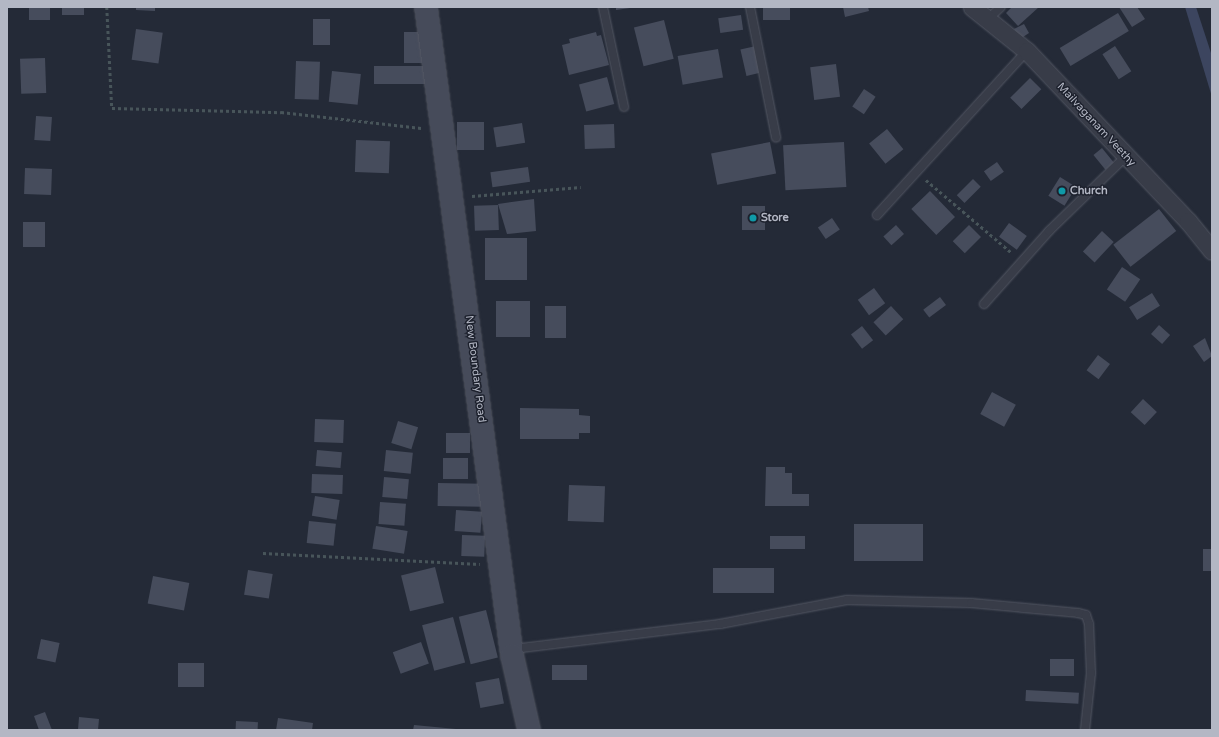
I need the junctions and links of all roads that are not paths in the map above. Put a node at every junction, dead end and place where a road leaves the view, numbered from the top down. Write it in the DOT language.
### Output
graph roads {
  1 [pos="426,7"];
  2 [pos="603,7"];
  3 [pos="750,7"];
  4 [pos="972,7"];
  5 [pos="995,13"];
  6 [pos="1027,51"];
  7 [pos="624,107"];
  8 [pos="776,137"];
  9 [pos="1125,157"];
  10 [pos="877,215"];
  11 [pos="1212,251"];
  12 [pos="984,304"];
  13 [pos="512,649"];
  14 [pos="529,730"];
  15 [pos="1085,730"];
  1 -- 13 [label="main road, New Boundary Road"];
  2 -- 7 [label="lane"];
  3 -- 8 [label="lane"];
  4 -- 5 [label="street, Mailvaganam Veethy"];
  5 -- 6 [label="street, Mailvaganam Veethy"];
  6 -- 9 [label="street, Mailvaganam Veethy"];
  6 -- 10 [label="lane"];
  9 -- 11 [label="street, Mailvaganam Veethy"];
  9 -- 12 [label="lane"];
  13 -- 14 [label="main road, New Boundary Road"];
  13 -- 15 [label="lane"];
}
